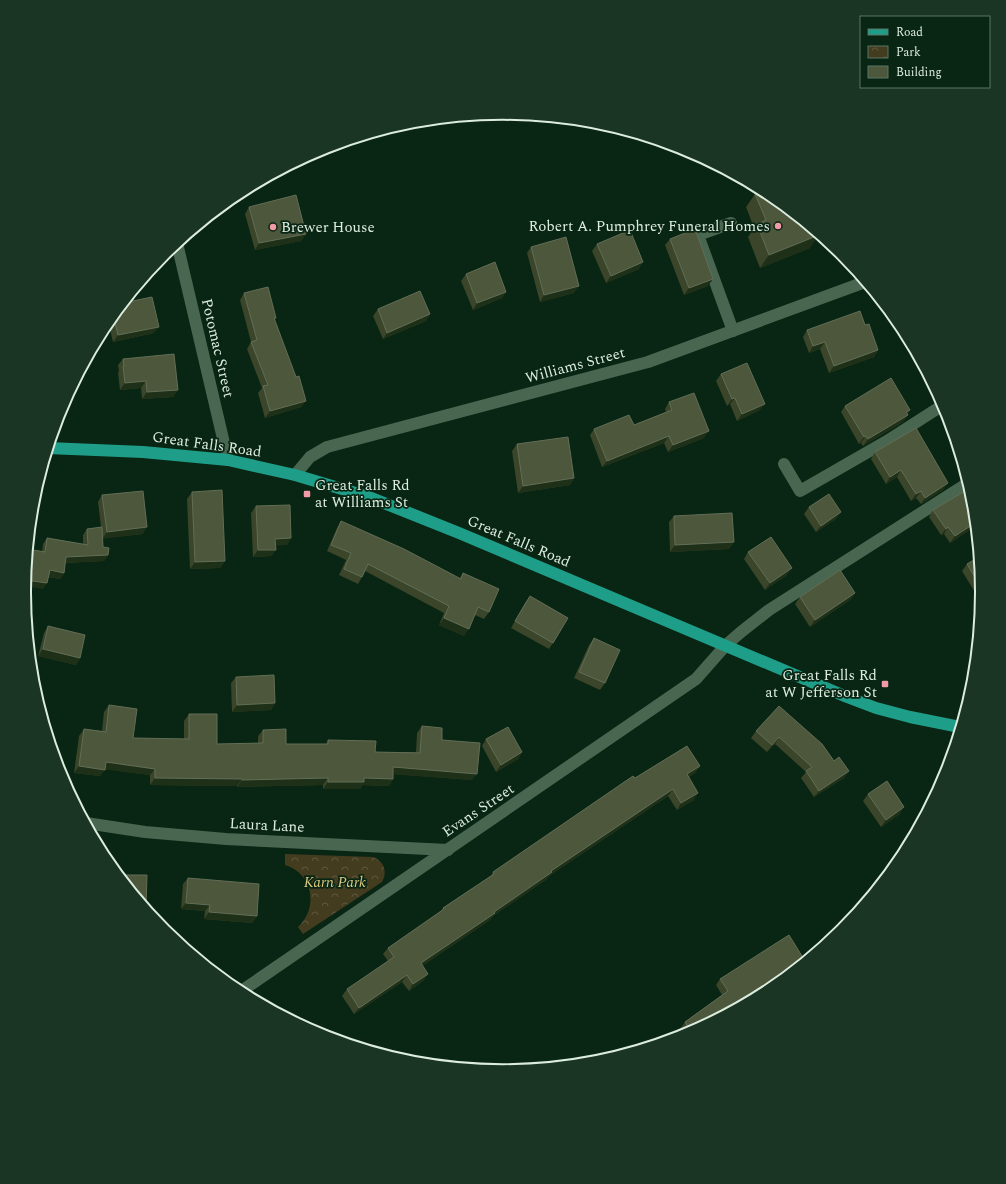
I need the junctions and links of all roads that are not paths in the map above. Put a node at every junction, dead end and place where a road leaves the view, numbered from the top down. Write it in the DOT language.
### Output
graph roads {
  1 [pos="732,222"];
  2 [pos="178,249"];
  3 [pos="860,284"];
  4 [pos="733,331"];
  5 [pos="938,408"];
  6 [pos="54,448"];
  7 [pos="228,460"];
  8 [pos="784,464"];
  9 [pos="295,475"];
  10 [pos="963,486"];
  11 [pos="726,646"];
  12 [pos="955,726"];
  13 [pos="92,824"];
  14 [pos="448,850"];
  15 [pos="246,988"];
  1 -- 4 [label="street"];
  2 -- 7 [label="street, Potomac Street"];
  3 -- 4 [label="street, Williams Street"];
  4 -- 9 [label="street, Williams Street"];
  5 -- 8 [label="street"];
  6 -- 7 [label="main road, Great Falls Road"];
  7 -- 9 [label="main road, Great Falls Road"];
  9 -- 11 [label="main road, Great Falls Road"];
  10 -- 11 [label="street, Evans Street"];
  11 -- 12 [label="main road, Great Falls Road"];
  11 -- 14 [label="street, Evans Street"];
  13 -- 14 [label="street, Laura Lane"];
  14 -- 15 [label="street, Evans Street"];
}
